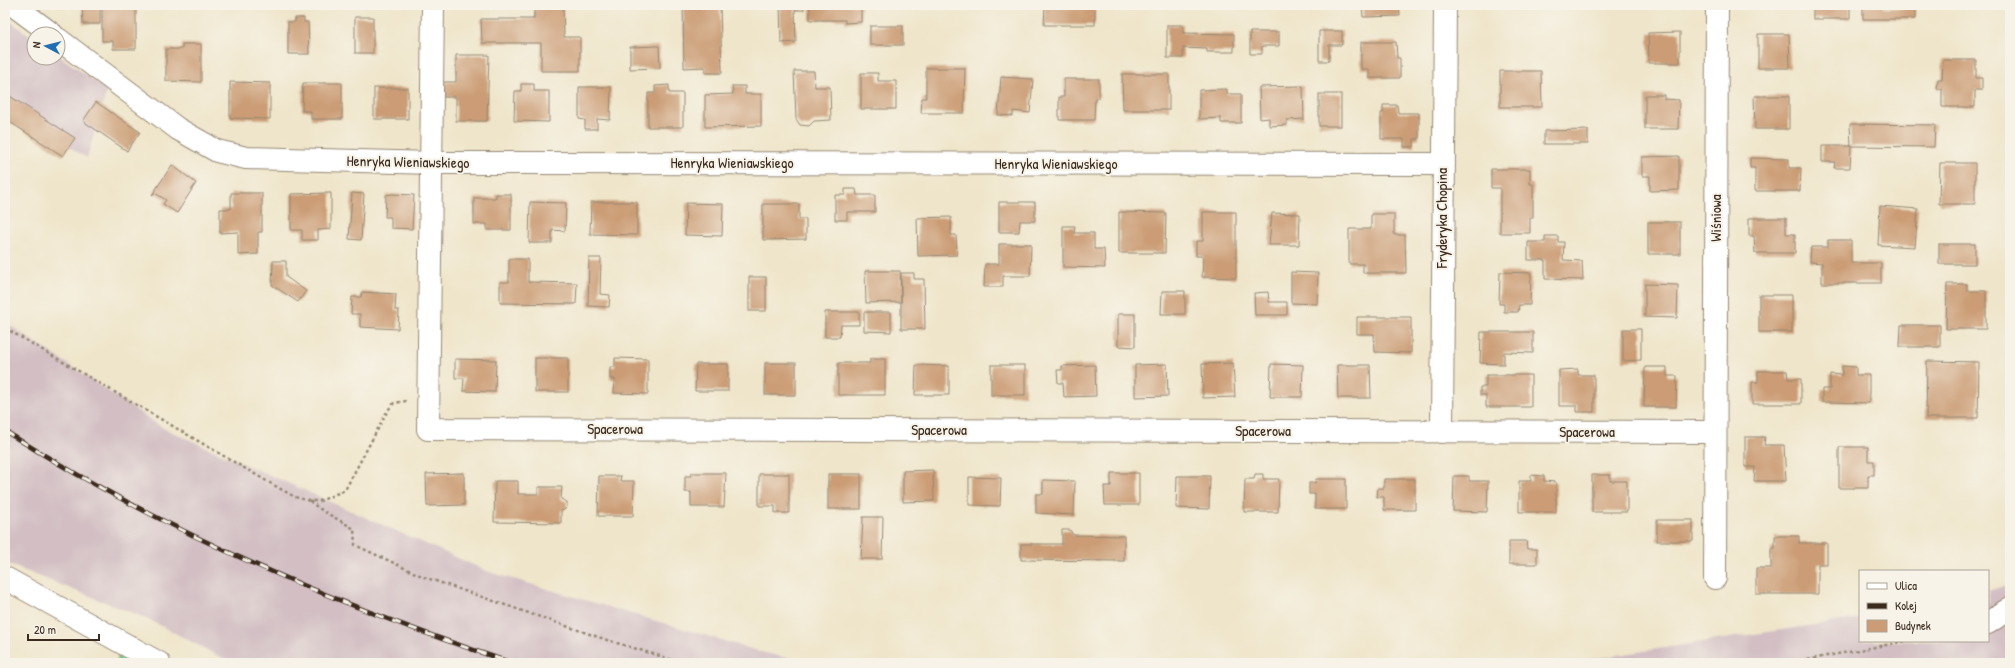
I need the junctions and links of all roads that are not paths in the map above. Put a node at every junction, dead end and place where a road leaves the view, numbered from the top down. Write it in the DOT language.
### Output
graph roads {
  1 [pos="13,5"];
  2 [pos="433,5"];
  3 [pos="1445,5"];
  4 [pos="1717,5"];
  5 [pos="41,26"];
  6 [pos="66,45"];
  7 [pos="432,163"];
  8 [pos="1442,164"];
  9 [pos="1442,432"];
  10 [pos="1715,432"];
  11 [pos="5,578"];
  12 [pos="1715,578"];
  13 [pos="2010,608"];
  14 [pos="1989,622"];
  15 [pos="159,663"];
  1 -- 5 [label="street"];
  2 -- 7 [label="street, Spacerowa"];
  3 -- 8 [label="street, Fryderyka Chopina"];
  4 -- 10 [label="street, Wiśniowa"];
  6 -- 7 [label="street, Henryka Wieniawskiego"];
  7 -- 8 [label="street, Henryka Wieniawskiego"];
  7 -- 9 [label="street, Spacerowa"];
  8 -- 9 [label="street, Fryderyka Chopina"];
  9 -- 10 [label="street, Spacerowa"];
  10 -- 12 [label="street, Wiśniowa"];
  11 -- 15 [label="street"];
  13 -- 14 [label="street"];
}
